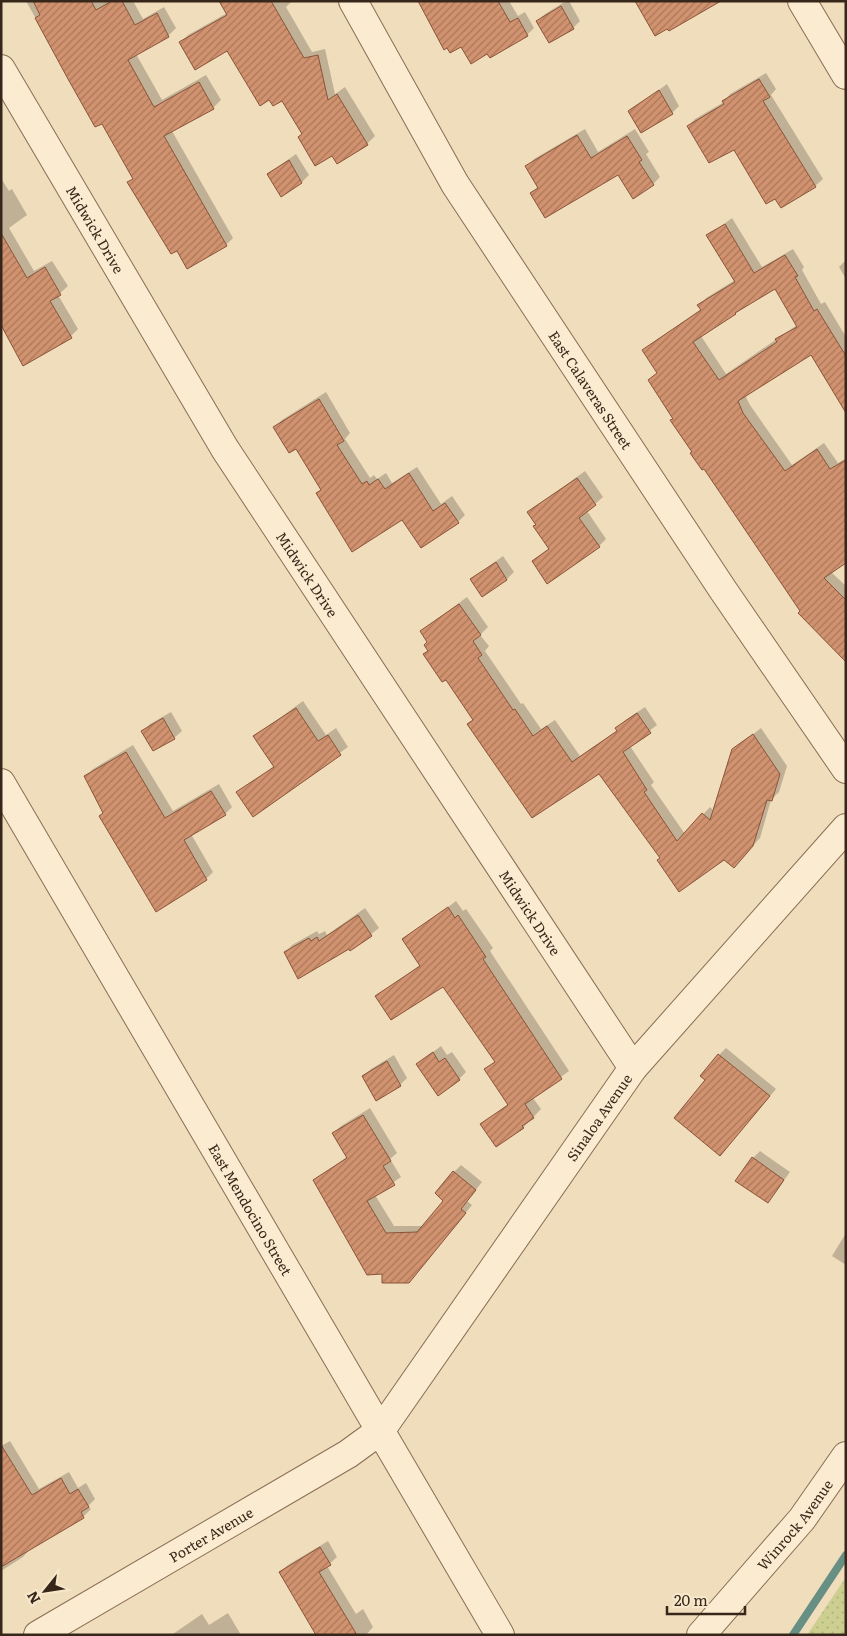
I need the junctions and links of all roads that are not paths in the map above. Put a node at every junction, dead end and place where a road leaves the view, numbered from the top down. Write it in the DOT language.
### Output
graph roads {
  1 [pos="353,1"];
  2 [pos="802,1"];
  3 [pos="1,69"];
  4 [pos="846,75"];
  5 [pos="846,769"];
  6 [pos="1,783"];
  7 [pos="846,828"];
  8 [pos="633,1068"];
  9 [pos="381,1430"];
  10 [pos="846,1456"];
  11 [pos="38,1635"];
  12 [pos="500,1635"];
  13 [pos="701,1635"];
  1 -- 5 [label="street, East Calaveras Street"];
  2 -- 4 [label="street"];
  3 -- 8 [label="street, Midwick Drive"];
  6 -- 9 [label="street, East Mendocino Street"];
  7 -- 8 [label="street, Sinaloa Avenue"];
  8 -- 9 [label="street, Sinaloa Avenue"];
  9 -- 11 [label="street, Porter Avenue"];
  9 -- 12 [label="street, East Mendocino Street"];
  10 -- 13 [label="street, Winrock Avenue"];
}
